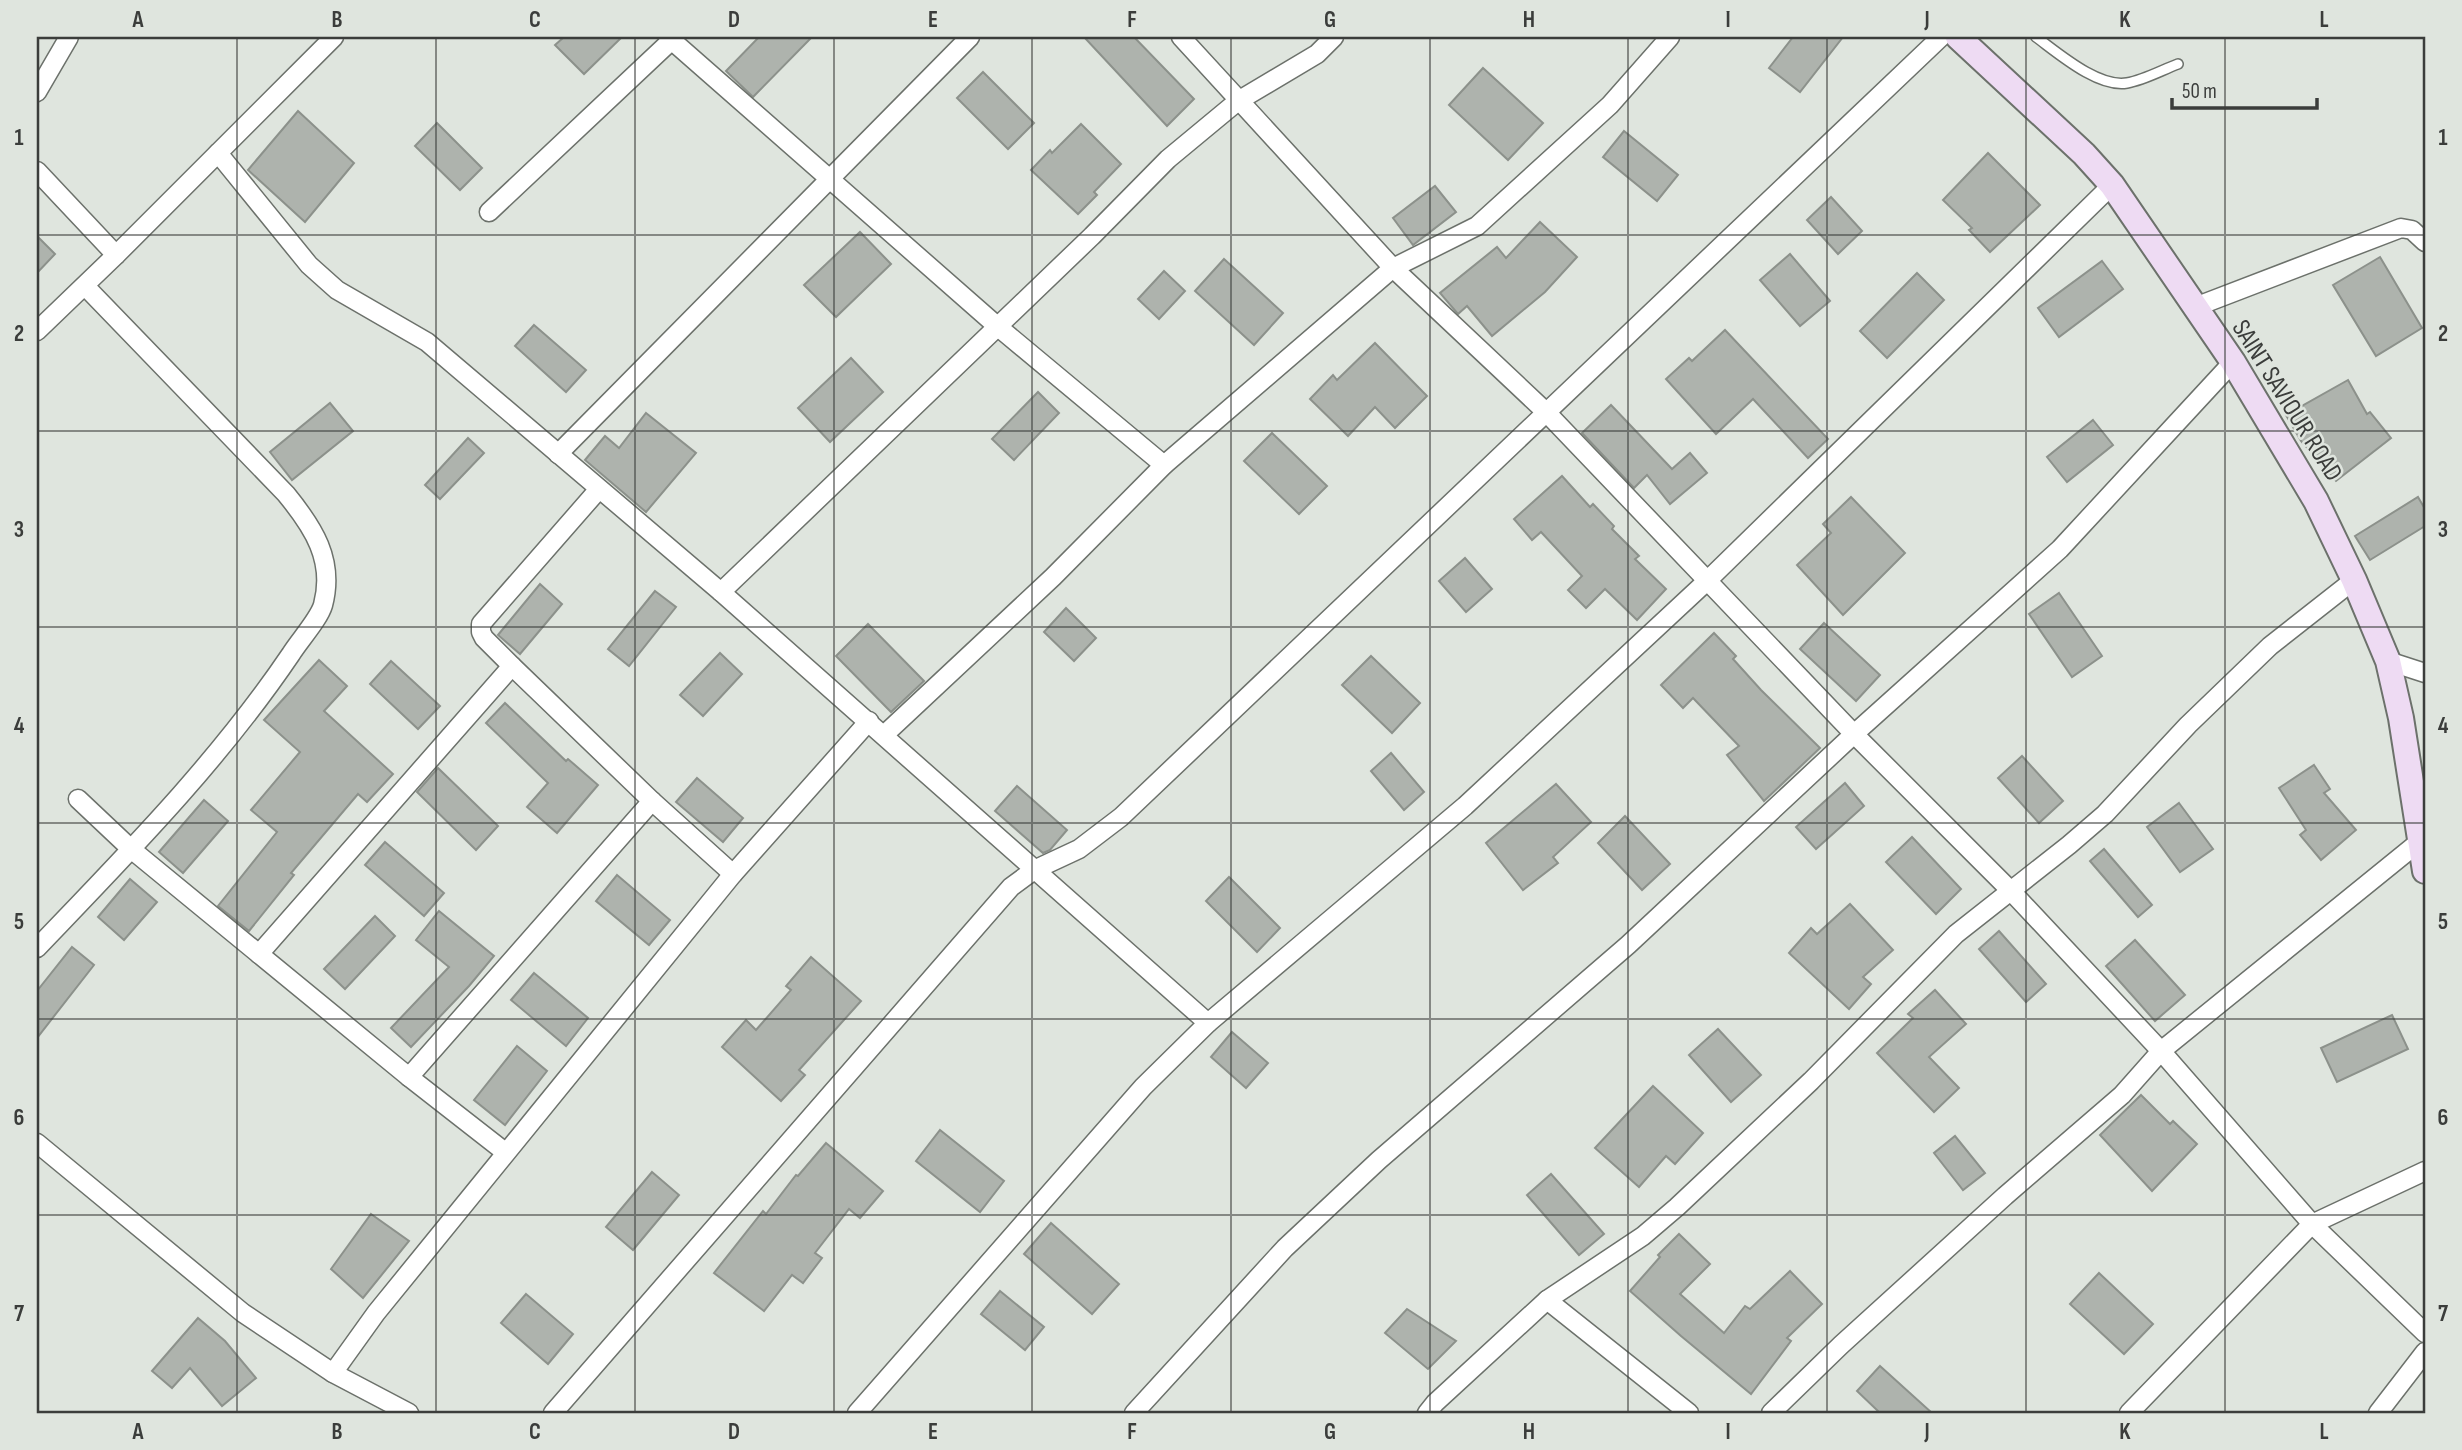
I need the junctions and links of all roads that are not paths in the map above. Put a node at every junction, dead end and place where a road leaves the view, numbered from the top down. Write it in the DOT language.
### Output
graph roads {
  1 [pos="69,37"];
  2 [pos="334,37"];
  3 [pos="971,37"];
  4 [pos="1181,37"];
  5 [pos="1334,37"];
  6 [pos="1670,37"];
  7 [pos="1941,37"];
  8 [pos="1958,37"];
  9 [pos="2036,37"];
  10 [pos="672,38"];
  11 [pos="2178,64"];
  12 [pos="37,92"];
  13 [pos="1238,101"];
  14 [pos="218,153"];
  15 [pos="37,172"];
  16 [pos="828,180"];
  17 [pos="2112,186"];
  18 [pos="489,212"];
  19 [pos="2425,242"];
  20 [pos="116,256"];
  21 [pos="1393,268"];
  22 [pos="85,286"];
  23 [pos="2194,307"];
  24 [pos="997,327"];
  25 [pos="37,331"];
  26 [pos="2232,362"];
  27 [pos="1547,413"];
  28 [pos="558,454"];
  29 [pos="1164,465"];
  30 [pos="599,489"];
  31 [pos="1708,580"];
  32 [pos="2354,580"];
  33 [pos="721,592"];
  34 [pos="2388,661"];
  35 [pos="512,666"];
  36 [pos="2425,673"];
  37 [pos="869,721"];
  38 [pos="1854,734"];
  39 [pos="884,735"];
  40 [pos="78,799"];
  41 [pos="652,801"];
  42 [pos="2419,842"];
  43 [pos="131,849"];
  44 [pos="1034,870"];
  45 [pos="2425,871"];
  46 [pos="733,874"];
  47 [pos="2010,890"];
  48 [pos="37,948"];
  49 [pos="259,954"];
  50 [pos="1208,1023"];
  51 [pos="2161,1051"];
  52 [pos="409,1077"];
  53 [pos="37,1143"];
  54 [pos="505,1152"];
  55 [pos="2425,1171"];
  56 [pos="2312,1224"];
  57 [pos="1547,1300"];
  58 [pos="2425,1334"];
  59 [pos="2425,1352"];
  60 [pos="333,1373"];
  61 [pos="409,1413"];
  62 [pos="553,1413"];
  63 [pos="857,1413"];
  64 [pos="1134,1413"];
  65 [pos="1427,1413"];
  66 [pos="1689,1413"];
  67 [pos="1771,1413"];
  68 [pos="2129,1413"];
  69 [pos="2378,1413"];
  1 -- 12 [label="street"];
  2 -- 14 [label="street"];
  3 -- 16 [label="street"];
  4 -- 13 [label="street"];
  5 -- 13 [label="street"];
  6 -- 21 [label="street"];
  7 -- 27 [label="street"];
  8 -- 17 [label="street, SAINT SAVIOUR ROAD"];
  9 -- 11 [label="lane"];
  10 -- 16 [label="street"];
  10 -- 18 [label="street"];
  13 -- 21 [label="street"];
  13 -- 24 [label="street"];
  14 -- 20 [label="street"];
  14 -- 28 [label="street"];
  15 -- 20 [label="street"];
  16 -- 24 [label="street"];
  16 -- 28 [label="street"];
  17 -- 23 [label="street, SAINT SAVIOUR ROAD"];
  17 -- 31 [label="street"];
  19 -- 23 [label="street"];
  20 -- 22 [label="street"];
  21 -- 27 [label="street"];
  21 -- 29 [label="street"];
  22 -- 25 [label="street"];
  22 -- 43 [label="street"];
  23 -- 26 [label="street, SAINT SAVIOUR ROAD"];
  24 -- 29 [label="street"];
  24 -- 33 [label="street"];
  26 -- 32 [label="street, SAINT SAVIOUR ROAD"];
  26 -- 38 [label="street"];
  27 -- 31 [label="street"];
  27 -- 44 [label="street"];
  28 -- 30 [label="street"];
  29 -- 39 [label="street"];
  30 -- 33 [label="street"];
  30 -- 35 [label="street"];
  31 -- 38 [label="street"];
  31 -- 50 [label="street"];
  32 -- 34 [label="street, SAINT SAVIOUR ROAD"];
  32 -- 47 [label="street"];
  33 -- 37 [label="street"];
  34 -- 36 [label="street"];
  34 -- 42 [label="street, SAINT SAVIOUR ROAD"];
  35 -- 41 [label="street"];
  35 -- 49 [label="street"];
  37 -- 39 [label="street"];
  37 -- 46 [label="street"];
  38 -- 47 [label="street"];
  38 -- 64 [label="street"];
  39 -- 44 [label="street"];
  40 -- 43 [label="street"];
  41 -- 46 [label="street"];
  41 -- 52 [label="street"];
  42 -- 45 [label="street, SAINT SAVIOUR ROAD"];
  42 -- 51 [label="street"];
  43 -- 48 [label="street"];
  43 -- 49 [label="street"];
  44 -- 50 [label="street"];
  44 -- 62 [label="street"];
  46 -- 54 [label="street"];
  47 -- 51 [label="street"];
  47 -- 57 [label="street"];
  49 -- 52 [label="street"];
  50 -- 63 [label="street"];
  51 -- 56 [label="street"];
  51 -- 67 [label="street"];
  52 -- 54 [label="street"];
  53 -- 60 [label="street"];
  54 -- 60 [label="street"];
  55 -- 56 [label="street"];
  56 -- 58 [label="street"];
  56 -- 68 [label="street"];
  57 -- 65 [label="street"];
  57 -- 66 [label="street"];
  59 -- 69 [label="street"];
  60 -- 61 [label="street"];
}
